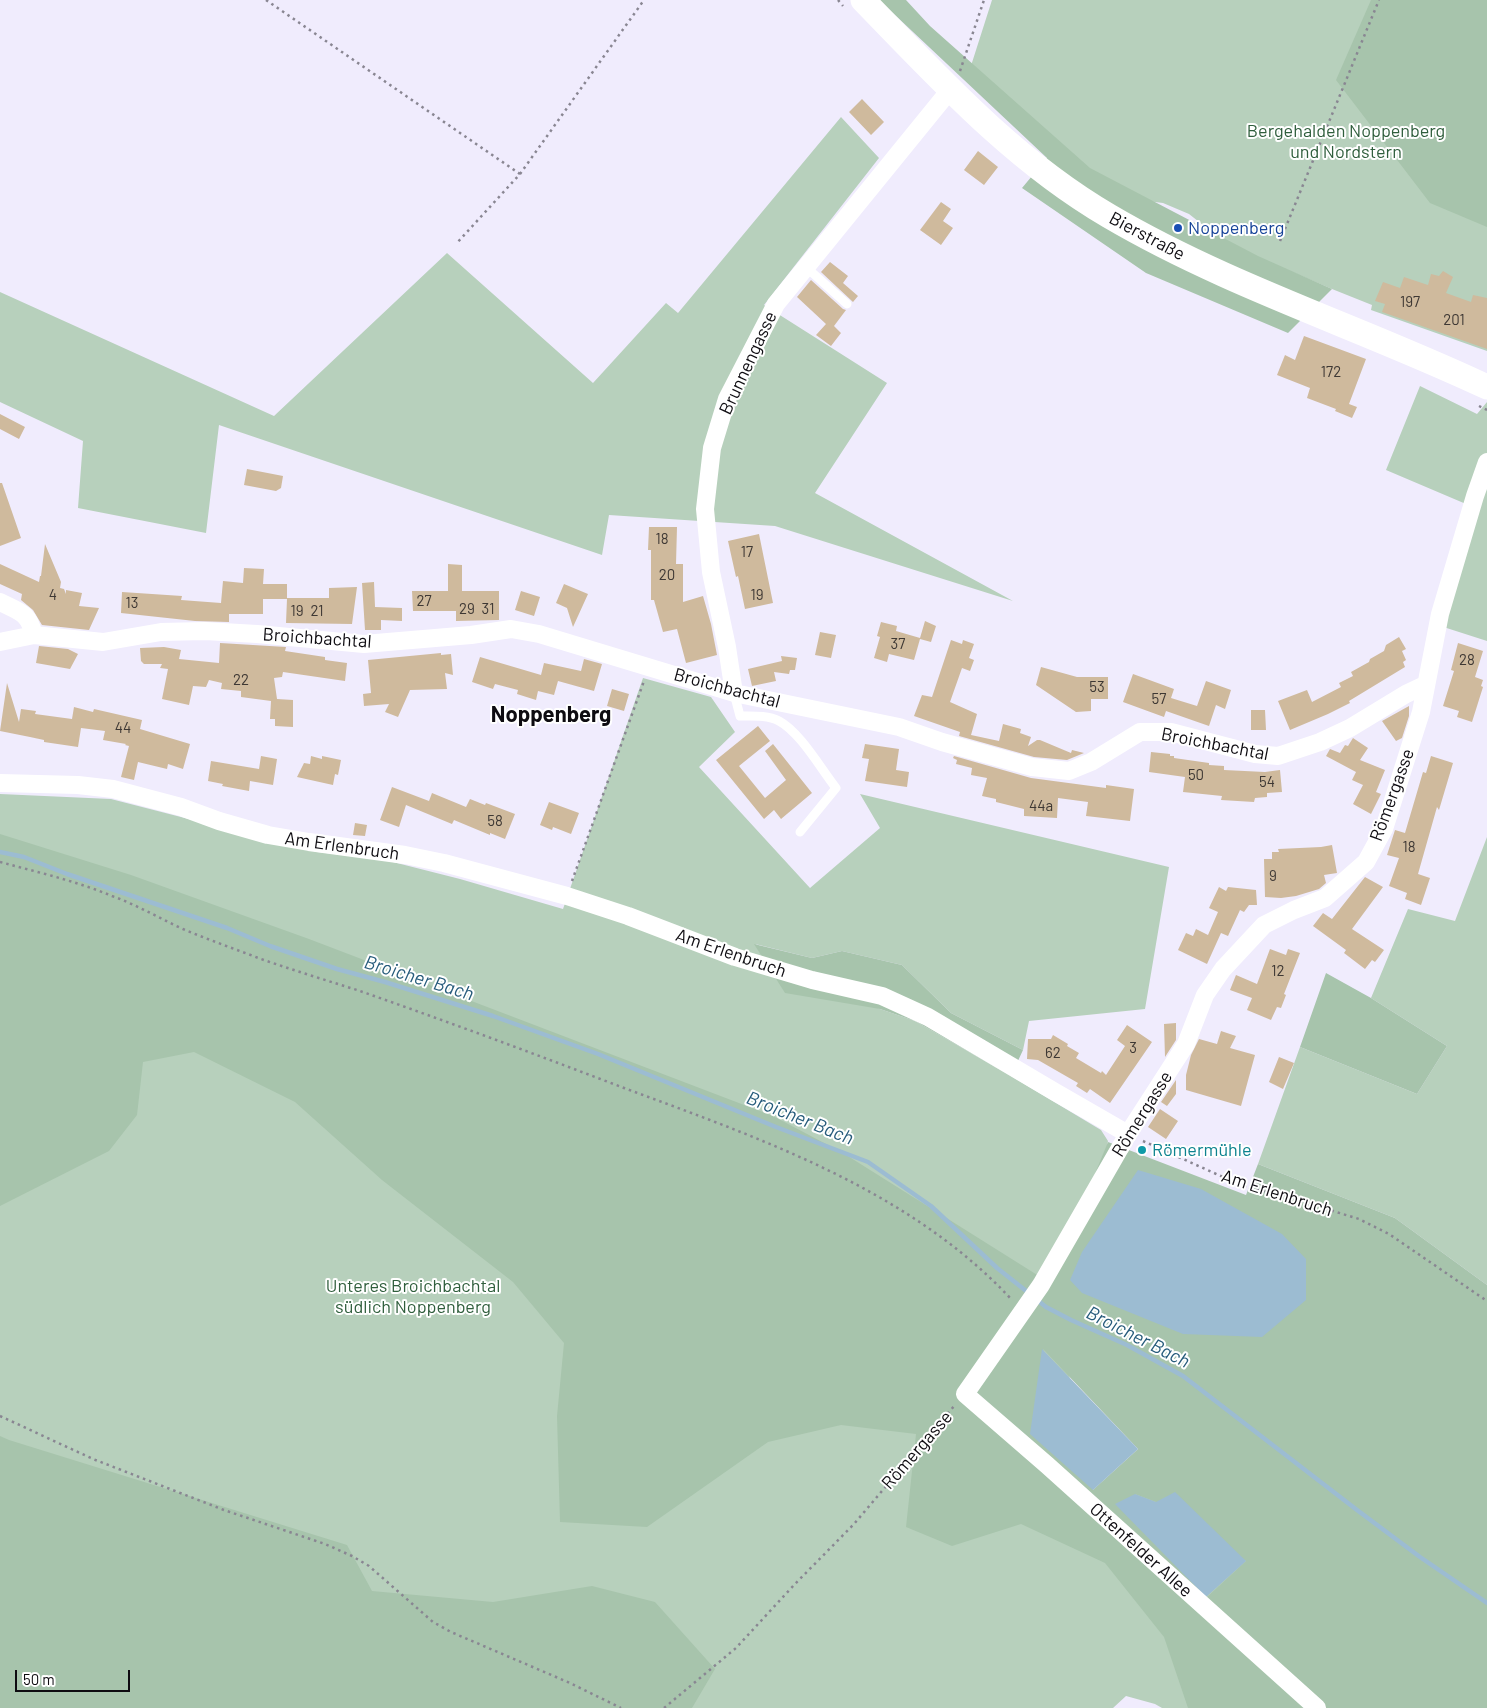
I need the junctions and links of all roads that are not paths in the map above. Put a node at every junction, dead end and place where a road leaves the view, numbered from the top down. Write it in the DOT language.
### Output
graph roads {
  1 [pos="863,0"];
  2 [pos="950,90"];
  3 [pos="806,268"];
  4 [pos="847,304"];
  5 [pos="1487,387"];
  6 [pos="1487,462"];
  7 [pos="0,602"];
  8 [pos="34,635"];
  9 [pos="0,642"];
  10 [pos="1425,685"];
  11 [pos="734,693"];
  12 [pos="0,783"];
  13 [pos="800,832"];
  14 [pos="1128,1134"];
  15 [pos="965,1394"];
  16 [pos="1317,1708"];
  1 -- 2 [label="main road, Bierstraße"];
  2 -- 3 [label="street, Brunnengasse"];
  2 -- 5 [label="main road, Bierstraße"];
  3 -- 4 [label="lane"];
  3 -- 11 [label="street, Brunnengasse"];
  6 -- 10 [label="street, Römergasse"];
  7 -- 8 [label="street"];
  8 -- 9 [label="street, Broichbachtal"];
  8 -- 11 [label="street, Broichbachtal"];
  10 -- 11 [label="street, Broichbachtal"];
  10 -- 14 [label="street, Römergasse"];
  11 -- 13 [label="lane"];
  12 -- 14 [label="street, Am Erlenbruch"];
  14 -- 15 [label="street, Römergasse"];
  15 -- 16 [label="street, Ottenfelder Allee"];
}
